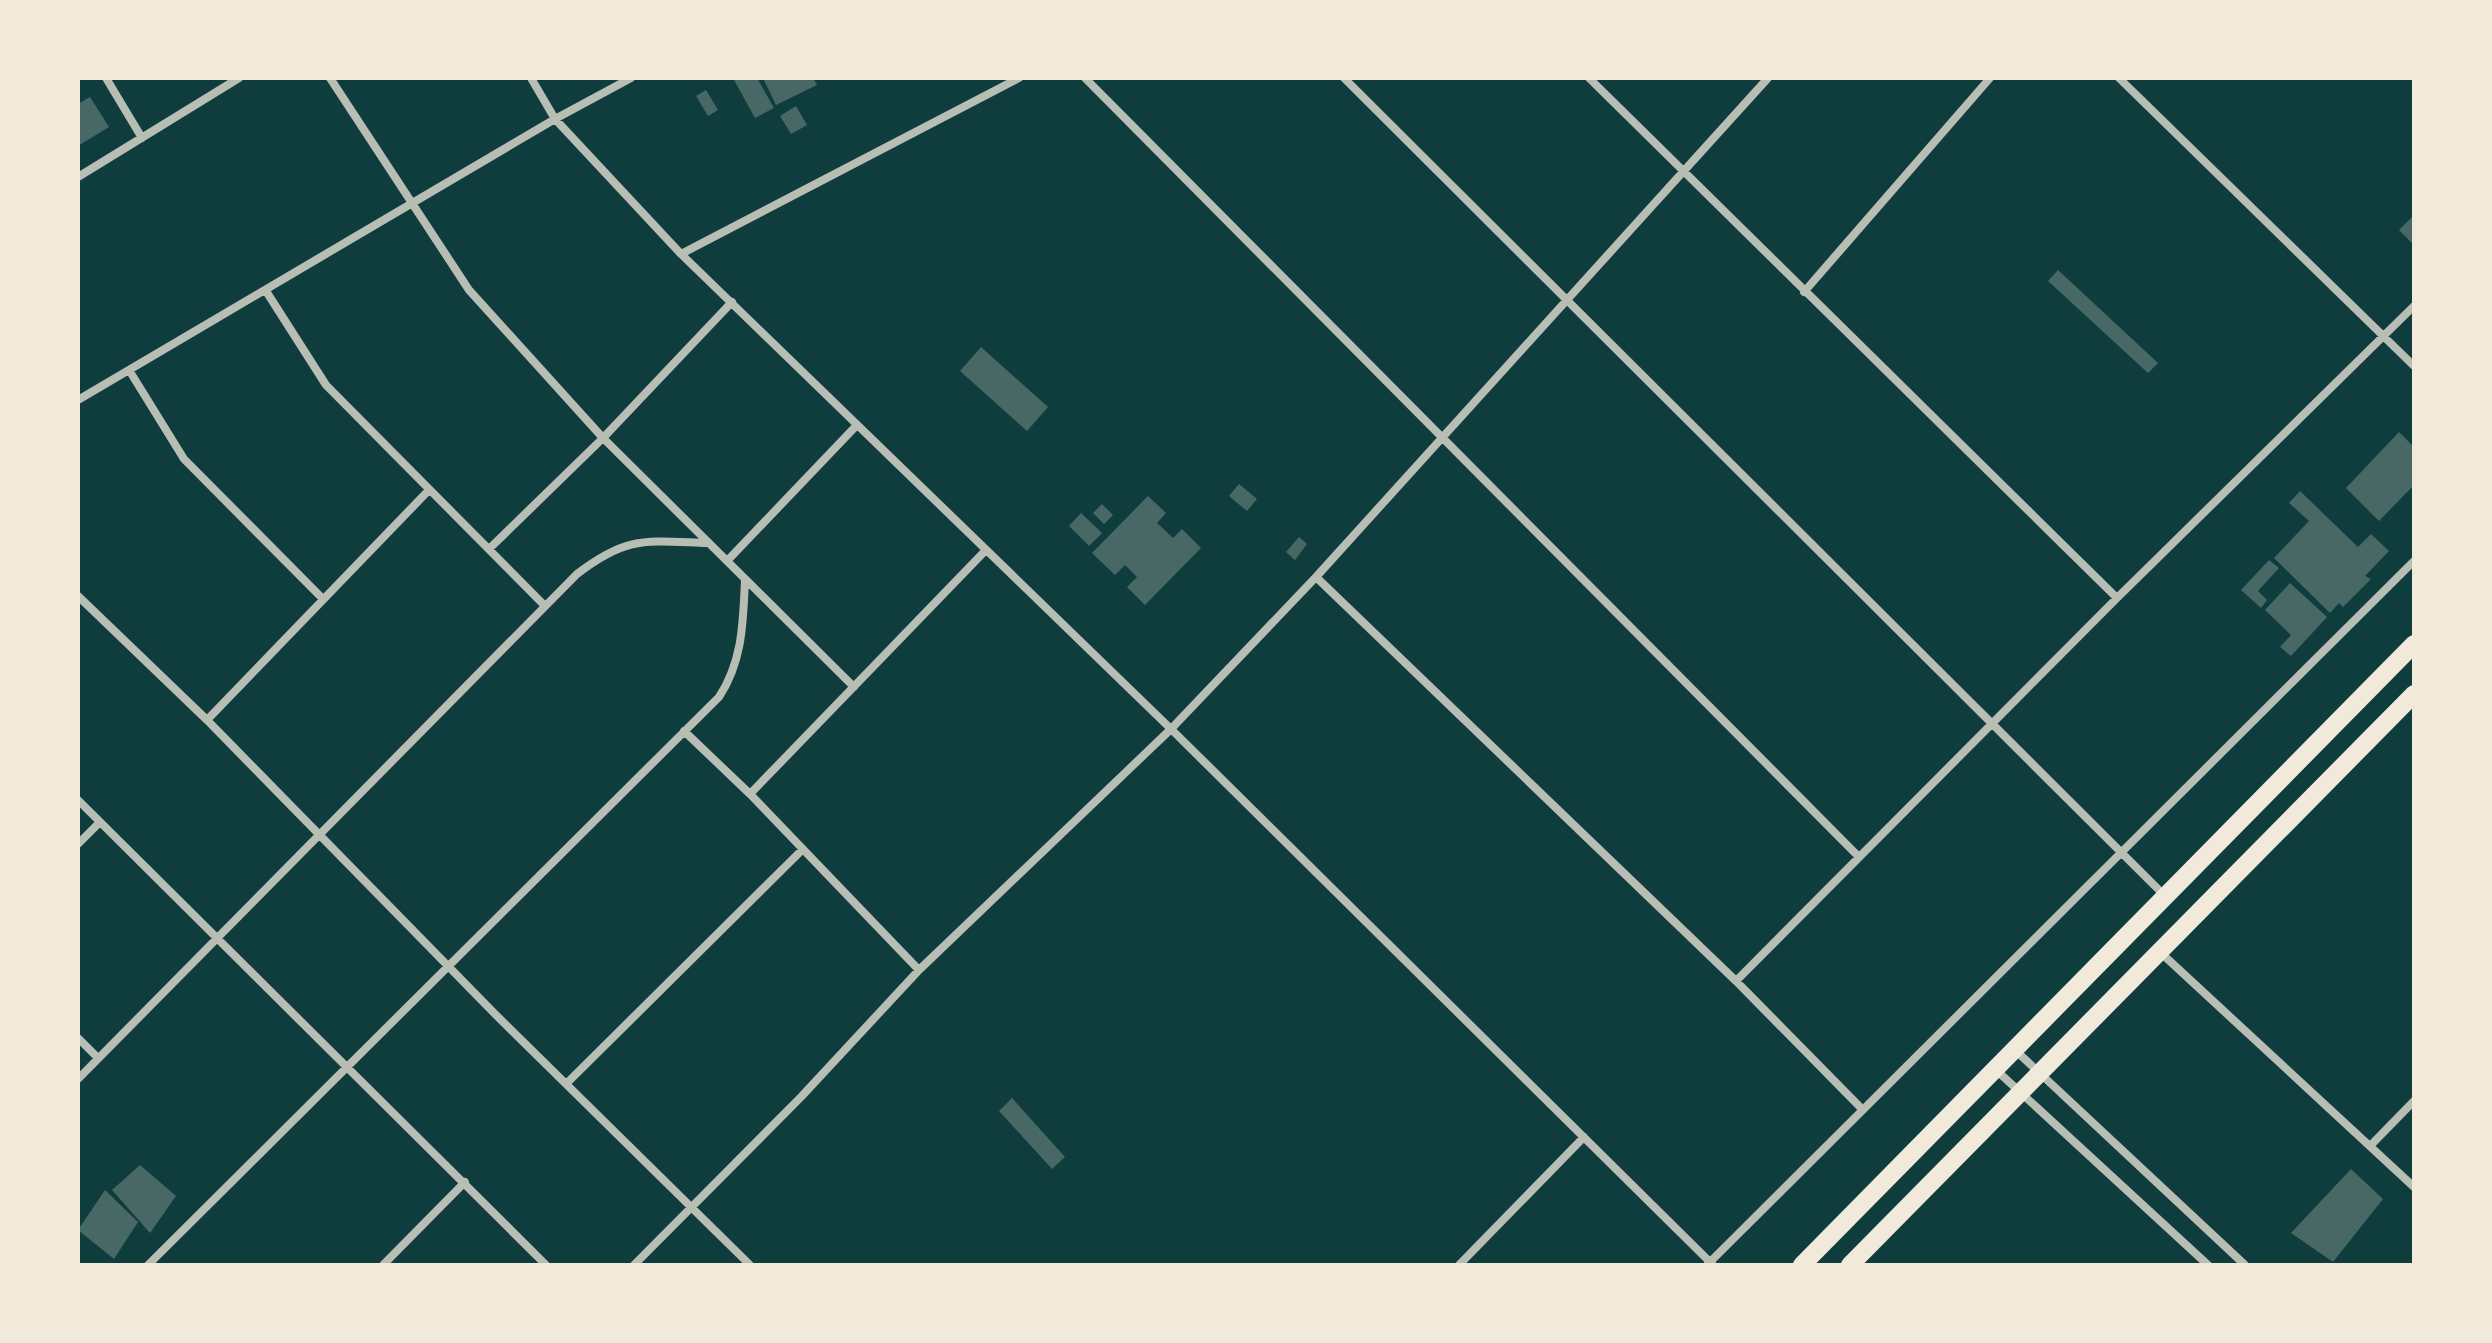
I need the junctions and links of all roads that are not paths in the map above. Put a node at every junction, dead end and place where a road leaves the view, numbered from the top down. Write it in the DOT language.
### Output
graph roads {
  1 [pos="106,78"];
  2 [pos="239,78"];
  3 [pos="330,78"];
  4 [pos="531,78"];
  5 [pos="631,78"];
  6 [pos="1019,78"];
  7 [pos="1085,78"];
  8 [pos="1344,78"];
  9 [pos="1589,78"];
  10 [pos="1768,78"];
  11 [pos="1990,78"];
  12 [pos="2119,78"];
  13 [pos="555,119"];
  14 [pos="142,138"];
  15 [pos="1683,171"];
  16 [pos="78,177"];
  17 [pos="410,205"];
  18 [pos="681,254"];
  19 [pos="266,291"];
  20 [pos="1804,292"];
  21 [pos="1566,300"];
  22 [pos="732,302"];
  23 [pos="2414,306"];
  24 [pos="2384,337"];
  25 [pos="2414,366"];
  26 [pos="129,370"];
  27 [pos="78,400"];
  28 [pos="857,425"];
  29 [pos="603,438"];
  30 [pos="1442,438"];
  31 [pos="429,490"];
  32 [pos="708,543"];
  33 [pos="489,549"];
  34 [pos="985,551"];
  35 [pos="728,560"];
  36 [pos="2414,561"];
  37 [pos="1316,577"];
  38 [pos="745,580"];
  39 [pos="78,596"];
  40 [pos="2117,598"];
  41 [pos="323,599"];
  42 [pos="544,605"];
  43 [pos="2414,644"];
  44 [pos="854,687"];
  45 [pos="2414,694"];
  46 [pos="207,720"];
  47 [pos="1992,724"];
  48 [pos="1171,729"];
  49 [pos="684,731"];
  50 [pos="750,794"];
  51 [pos="78,800"];
  52 [pos="100,822"];
  53 [pos="320,836"];
  54 [pos="78,844"];
  55 [pos="803,849"];
  56 [pos="2121,852"];
  57 [pos="1859,857"];
  58 [pos="2165,897"];
  59 [pos="218,938"];
  60 [pos="2159,951"];
  61 [pos="447,966"];
  62 [pos="919,970"];
  63 [pos="1736,981"];
  64 [pos="78,1038"];
  65 [pos="2014,1049"];
  66 [pos="98,1058"];
  67 [pos="347,1067"];
  68 [pos="1994,1069"];
  69 [pos="2038,1075"];
  70 [pos="78,1079"];
  71 [pos="566,1084"];
  72 [pos="2020,1093"];
  73 [pos="2414,1101"];
  74 [pos="1863,1110"];
  75 [pos="1584,1137"];
  76 [pos="2370,1146"];
  77 [pos="465,1182"];
  78 [pos="2414,1187"];
  79 [pos="691,1207"];
  80 [pos="1710,1264"];
  81 [pos="148,1265"];
  82 [pos="383,1265"];
  83 [pos="546,1265"];
  84 [pos="634,1265"];
  85 [pos="750,1265"];
  86 [pos="1459,1265"];
  87 [pos="1802,1265"];
  88 [pos="1850,1265"];
  89 [pos="2208,1265"];
  90 [pos="2245,1265"];
  1 -- 14 [label="street"];
  2 -- 14 [label="street"];
  3 -- 17 [label="street"];
  4 -- 13 [label="street"];
  5 -- 13 [label="street"];
  6 -- 18 [label="street"];
  7 -- 30 [label="street"];
  8 -- 21 [label="street"];
  9 -- 15 [label="street"];
  10 -- 15 [label="street"];
  11 -- 20 [label="street"];
  12 -- 24 [label="street"];
  13 -- 17 [label="street"];
  13 -- 18 [label="street"];
  14 -- 16 [label="street"];
  15 -- 20 [label="street"];
  15 -- 21 [label="street"];
  17 -- 19 [label="street"];
  17 -- 29 [label="street"];
  18 -- 22 [label="street"];
  19 -- 26 [label="street"];
  19 -- 31 [label="street"];
  20 -- 40 [label="street"];
  21 -- 30 [label="street"];
  21 -- 47 [label="street"];
  22 -- 28 [label="street"];
  22 -- 29 [label="street"];
  23 -- 24 [label="street"];
  24 -- 25 [label="street"];
  24 -- 40 [label="street"];
  26 -- 27 [label="street"];
  26 -- 41 [label="street"];
  28 -- 34 [label="street"];
  28 -- 35 [label="street"];
  29 -- 32 [label="street"];
  29 -- 33 [label="street"];
  30 -- 37 [label="street"];
  30 -- 57 [label="street"];
  31 -- 33 [label="street"];
  31 -- 41 [label="street"];
  32 -- 35 [label="street"];
  32 -- 42 [label="street"];
  33 -- 42 [label="street"];
  34 -- 44 [label="street"];
  34 -- 48 [label="street"];
  35 -- 38 [label="street"];
  36 -- 56 [label="street"];
  37 -- 48 [label="street"];
  37 -- 63 [label="street"];
  38 -- 44 [label="street"];
  38 -- 49 [label="street"];
  39 -- 46 [label="street"];
  40 -- 47 [label="street"];
  41 -- 46 [label="street"];
  42 -- 53 [label="street"];
  43 -- 58 [label="main road"];
  44 -- 50 [label="street"];
  45 -- 60 [label="main road"];
  46 -- 53 [label="street"];
  47 -- 56 [label="street"];
  47 -- 57 [label="street"];
  48 -- 62 [label="street"];
  48 -- 75 [label="street"];
  49 -- 50 [label="street"];
  49 -- 61 [label="street"];
  50 -- 55 [label="street"];
  51 -- 52 [label="street"];
  52 -- 54 [label="street"];
  52 -- 59 [label="street"];
  53 -- 59 [label="street"];
  53 -- 61 [label="street"];
  55 -- 62 [label="street"];
  55 -- 71 [label="street"];
  56 -- 58 [label="street"];
  56 -- 74 [label="street"];
  57 -- 63 [label="street"];
  58 -- 65 [label="main road"];
  59 -- 66 [label="street"];
  59 -- 67 [label="street"];
  60 -- 69 [label="main road"];
  60 -- 76 [label="street"];
  61 -- 67 [label="street"];
  61 -- 71 [label="street"];
  62 -- 79 [label="street"];
  63 -- 74 [label="street"];
  64 -- 66 [label="street"];
  65 -- 68 [label="main road"];
  65 -- 69 [label="street"];
  66 -- 70 [label="street"];
  67 -- 77 [label="street"];
  67 -- 81 [label="street"];
  68 -- 72 [label="street"];
  68 -- 87 [label="main road"];
  69 -- 72 [label="main road"];
  69 -- 90 [label="street"];
  71 -- 79 [label="street"];
  72 -- 88 [label="main road"];
  72 -- 89 [label="street"];
  73 -- 76 [label="street"];
  74 -- 80 [label="street"];
  75 -- 80 [label="street"];
  75 -- 86 [label="street"];
  76 -- 78 [label="street"];
  77 -- 82 [label="street"];
  77 -- 83 [label="street"];
  79 -- 84 [label="street"];
  79 -- 85 [label="street"];
}
